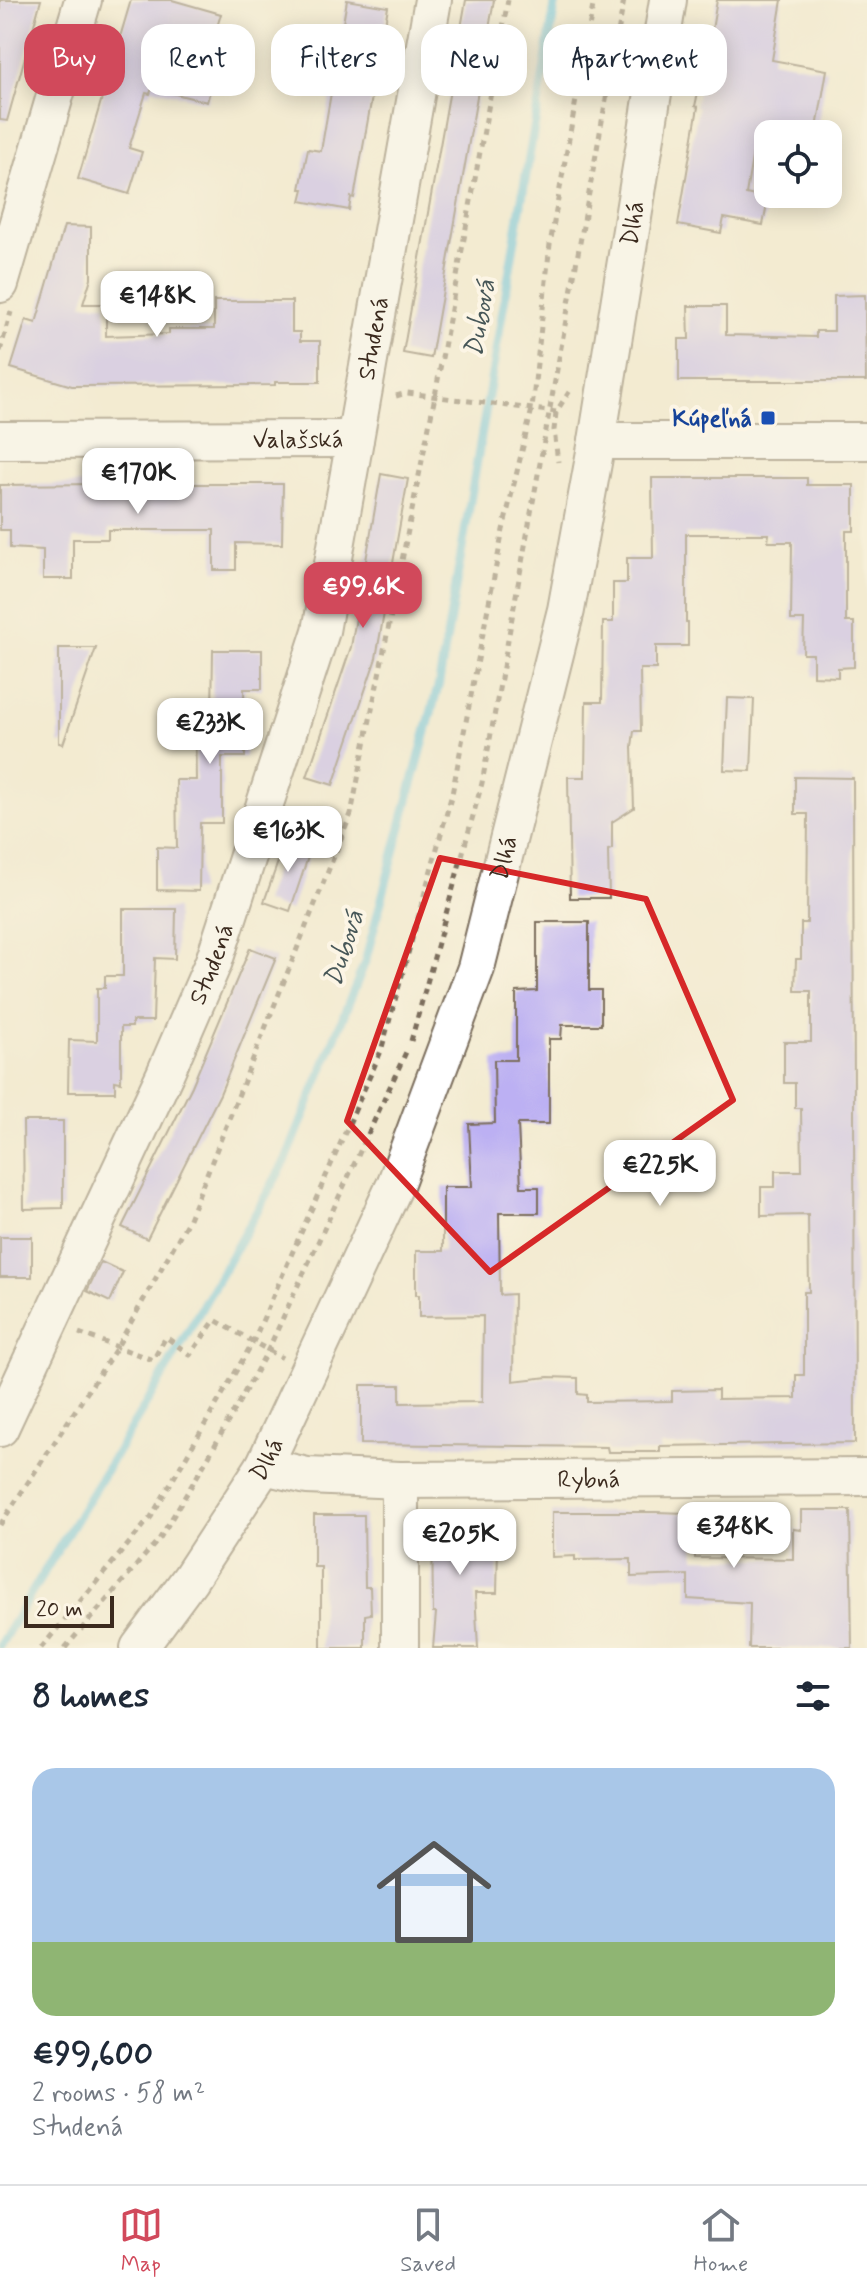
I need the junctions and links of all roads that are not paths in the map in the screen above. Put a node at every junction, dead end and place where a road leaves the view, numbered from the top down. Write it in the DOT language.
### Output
graph roads {
  1 [pos="83,0"];
  2 [pos="433,0"];
  3 [pos="668,0"];
  4 [pos="0,284"];
  5 [pos="355,439"];
  6 [pos="0,440"];
  7 [pos="597,441"];
  8 [pos="867,441"];
  9 [pos="0,1428"];
  10 [pos="264,1466"];
  11 [pos="867,1477"];
  12 [pos="400,1480"];
  13 [pos="139,1648"];
  14 [pos="400,1648"];
  1 -- 4 [label="street"];
  2 -- 5 [label="street, Studená"];
  3 -- 7 [label="street, Dlhá"];
  5 -- 6 [label="street, Valašská"];
  5 -- 9 [label="street, Studená"];
  7 -- 8 [label="street"];
  7 -- 10 [label="street, Dlhá"];
  10 -- 12 [label="street, Rybná"];
  10 -- 13 [label="street, Dlhá"];
  11 -- 12 [label="street, Rybná"];
  12 -- 14 [label="street"];
}
